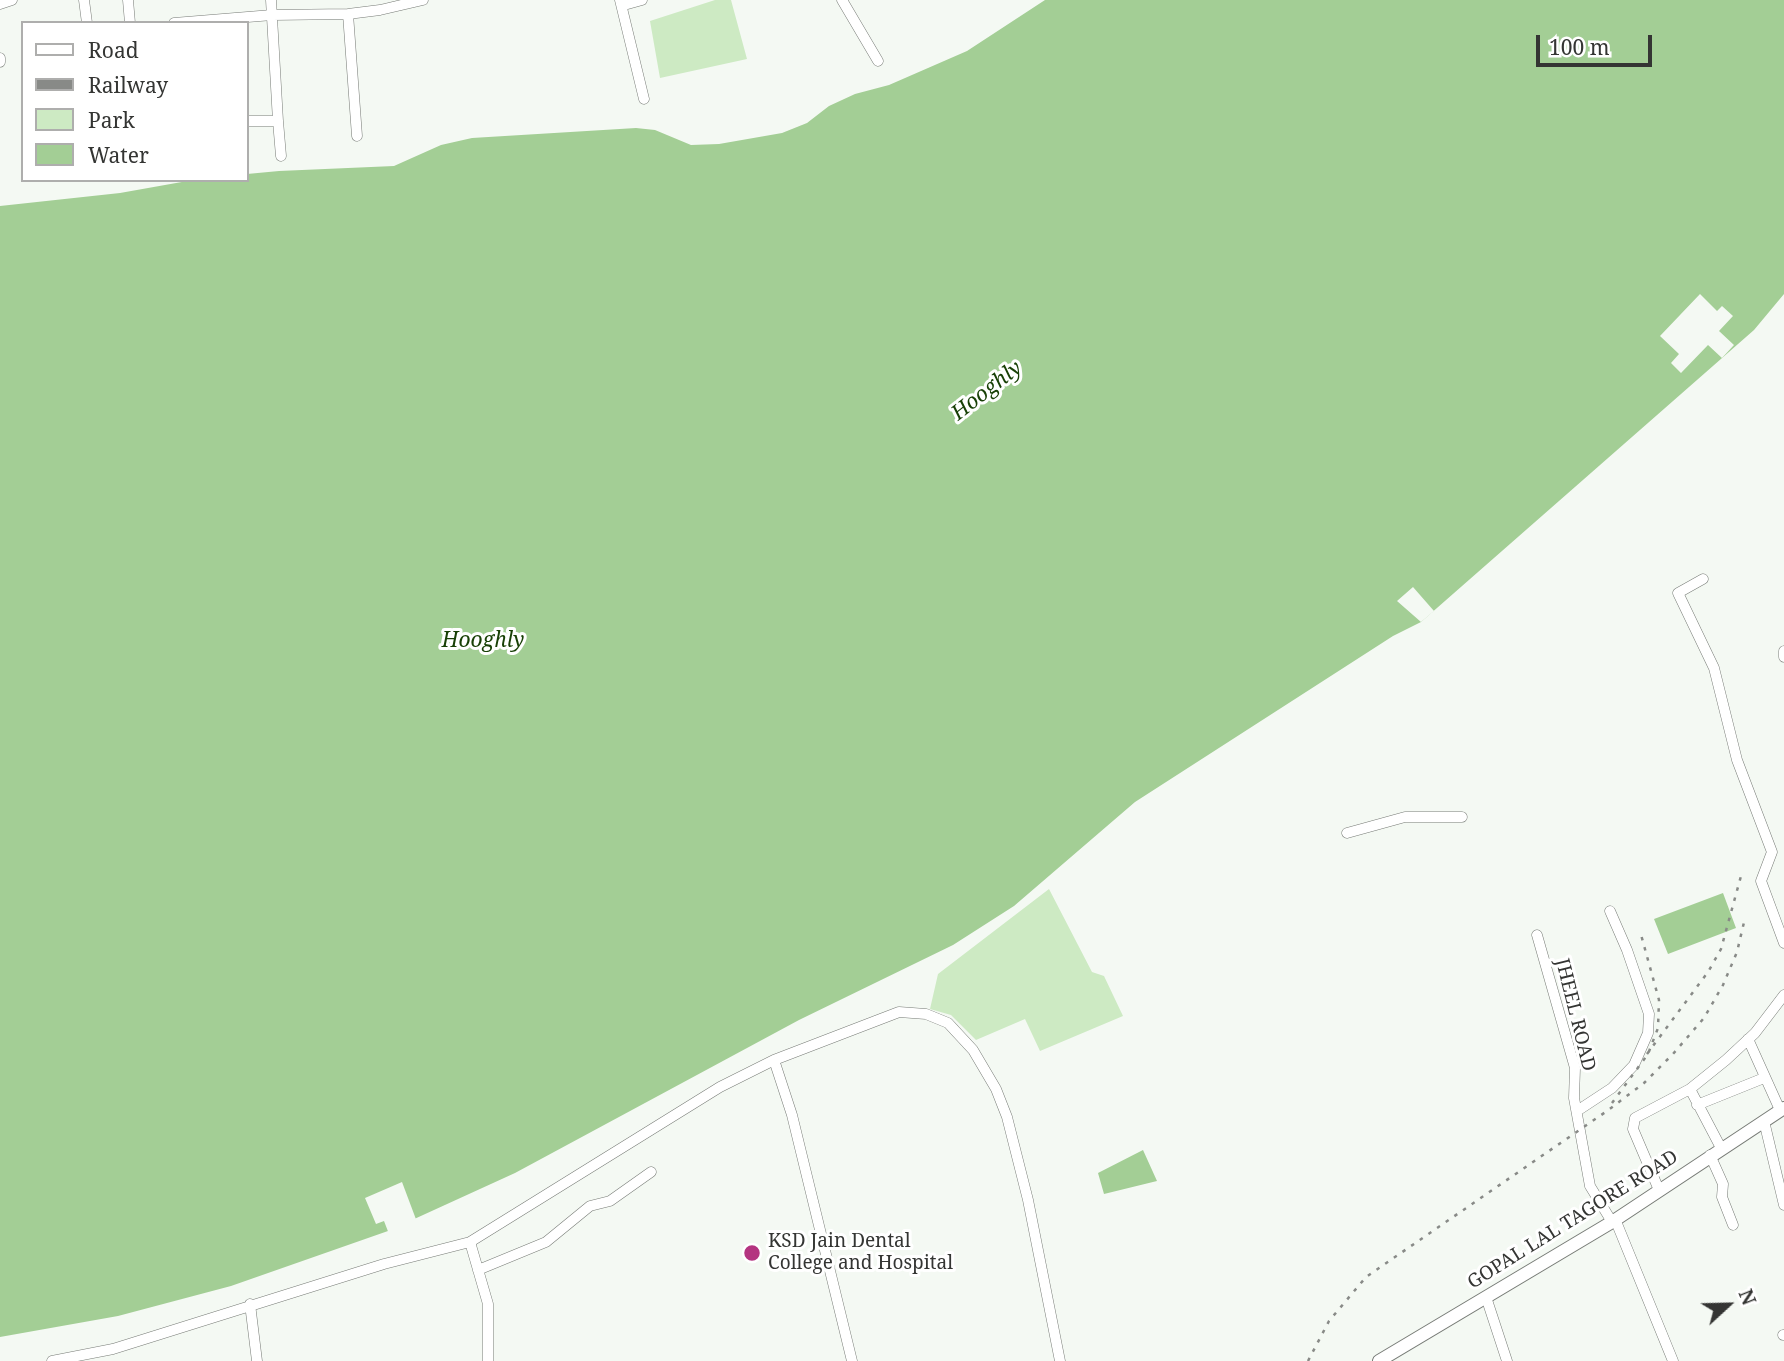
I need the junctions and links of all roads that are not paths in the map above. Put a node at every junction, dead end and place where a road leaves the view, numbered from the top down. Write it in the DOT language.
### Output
graph roads {
  1 [pos="12,0"];
  2 [pos="84,0"];
  3 [pos="128,0"];
  4 [pos="271,0"];
  5 [pos="424,0"];
  6 [pos="642,0"];
  7 [pos="842,0"];
  8 [pos="396,3"];
  9 [pos="622,3"];
  10 [pos="0,4"];
  11 [pos="348,14"];
  12 [pos="272,15"];
  13 [pos="87,21"];
  14 [pos="130,21"];
  15 [pos="198,21"];
  16 [pos="878,61"];
  17 [pos="644,99"];
  18 [pos="248,121"];
  19 [pos="278,121"];
  20 [pos="357,136"];
  21 [pos="281,156"];
  22 [pos="1703,579"];
  23 [pos="1784,651"];
  24 [pos="1784,657"];
  25 [pos="1462,817"];
  26 [pos="1347,833"];
  27 [pos="1610,911"];
  28 [pos="1537,935"];
  29 [pos="1784,943"];
  30 [pos="1784,995"];
  31 [pos="1748,1039"];
  32 [pos="774,1060"];
  33 [pos="1764,1078"];
  34 [pos="1690,1089"];
  35 [pos="1697,1105"];
  36 [pos="1782,1109"];
  37 [pos="1577,1111"];
  38 [pos="1764,1121"];
  39 [pos="1715,1152"];
  40 [pos="652,1172"];
  41 [pos="1659,1190"];
  42 [pos="1784,1205"];
  43 [pos="1614,1221"];
  44 [pos="1733,1224"];
  45 [pos="470,1242"];
  46 [pos="478,1270"];
  47 [pos="1486,1297"];
  48 [pos="250,1304"];
  49 [pos="52,1361"];
  50 [pos="257,1361"];
  51 [pos="488,1361"];
  52 [pos="852,1361"];
  53 [pos="1060,1361"];
  54 [pos="1379,1361"];
  55 [pos="1507,1361"];
  56 [pos="1673,1361"];
  1 -- 10 [label="street"];
  2 -- 13 [label="street"];
  3 -- 14 [label="street"];
  4 -- 12 [label="street"];
  5 -- 8 [label="street"];
  6 -- 9 [label="street"];
  7 -- 16 [label="street"];
  8 -- 11 [label="street"];
  9 -- 17 [label="street"];
  11 -- 12 [label="street"];
  11 -- 20 [label="street"];
  12 -- 15 [label="street"];
  12 -- 19 [label="street"];
  18 -- 19 [label="street"];
  19 -- 21 [label="street"];
  22 -- 29 [label="street"];
  23 -- 24 [label="street"];
  25 -- 26 [label="street"];
  27 -- 37 [label="street"];
  28 -- 37 [label="street, JHEEL ROAD"];
  30 -- 31 [label="street"];
  31 -- 33 [label="street"];
  31 -- 34 [label="street"];
  32 -- 45 [label="street"];
  32 -- 52 [label="street"];
  32 -- 53 [label="street"];
  33 -- 35 [label="street"];
  33 -- 36 [label="street"];
  34 -- 35 [label="street"];
  34 -- 41 [label="street"];
  35 -- 39 [label="street"];
  36 -- 38 [label="street, GOPAL LAL TAGORE ROAD"];
  37 -- 43 [label="street, JHEEL ROAD"];
  38 -- 39 [label="street, GOPAL LAL TAGORE ROAD"];
  38 -- 42 [label="street"];
  39 -- 41 [label="street, GOPAL LAL TAGORE ROAD"];
  39 -- 44 [label="street"];
  40 -- 46 [label="street"];
  41 -- 43 [label="street, GOPAL LAL TAGORE ROAD"];
  43 -- 47 [label="street, GOPAL LAL TAGORE ROAD"];
  43 -- 56 [label="street, JHEEL ROAD"];
  45 -- 46 [label="street"];
  45 -- 48 [label="street"];
  46 -- 51 [label="street"];
  47 -- 54 [label="street, GOPAL LAL TAGORE ROAD"];
  47 -- 55 [label="street"];
  48 -- 49 [label="street"];
  48 -- 50 [label="street"];
}
